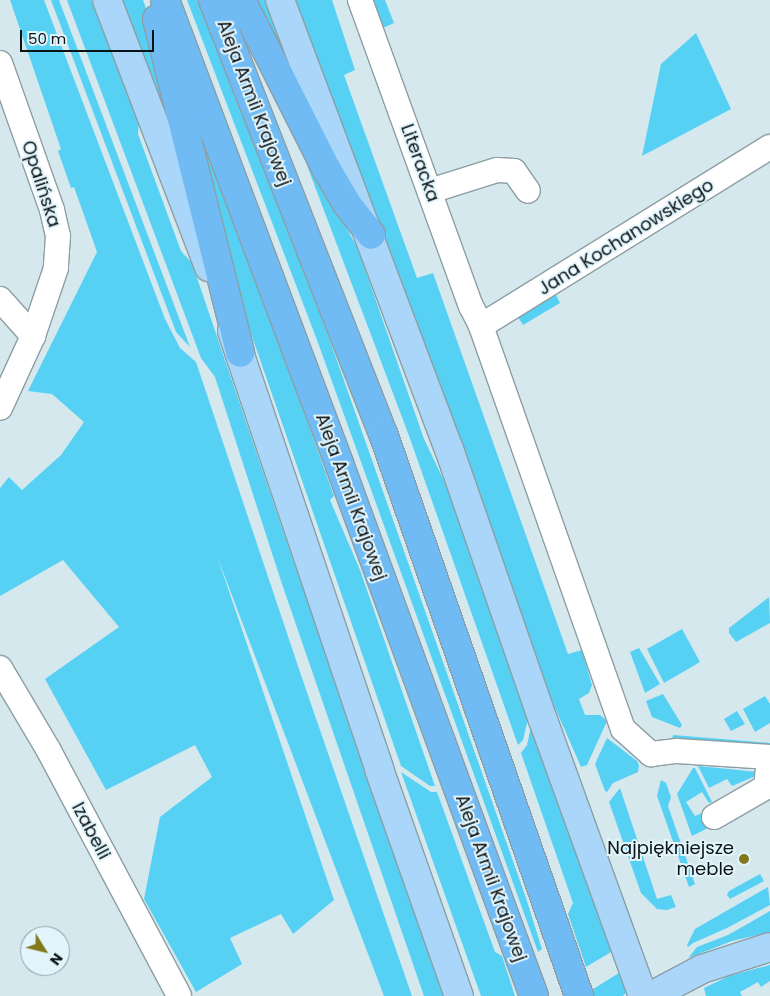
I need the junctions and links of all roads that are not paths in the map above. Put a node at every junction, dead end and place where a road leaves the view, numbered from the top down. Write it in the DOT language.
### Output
graph roads {
  1 [pos="107,0"];
  2 [pos="152,0"];
  3 [pos="166,0"];
  4 [pos="213,0"];
  5 [pos="241,0"];
  6 [pos="280,0"];
  7 [pos="360,0"];
  8 [pos="0,63"];
  9 [pos="770,147"];
  10 [pos="430,191"];
  11 [pos="528,191"];
  12 [pos="371,235"];
  13 [pos="0,299"];
  14 [pos="481,326"];
  15 [pos="33,336"];
  16 [pos="240,353"];
  17 [pos="0,408"];
  18 [pos="0,668"];
  19 [pos="770,757"];
  20 [pos="768,787"];
  21 [pos="714,817"];
  22 [pos="770,947"];
  23 [pos="179,996"];
  24 [pos="460,996"];
  25 [pos="534,996"];
  26 [pos="579,996"];
  27 [pos="643,996"];
  28 [pos="650,996"];
  1 -- 16 [label="main road"];
  2 -- 16 [label="highway"];
  3 -- 25 [label="highway, Aleja Armii Krajowej"];
  4 -- 26 [label="highway, Aleja Armii Krajowej"];
  5 -- 12 [label="highway"];
  6 -- 12 [label="main road"];
  7 -- 10 [label="street, Literacka"];
  8 -- 15 [label="street, Opalińska"];
  9 -- 14 [label="street, Jana Kochanowskiego"];
  10 -- 11 [label="street"];
  10 -- 14 [label="street, Literacka"];
  12 -- 27 [label="main road"];
  13 -- 15 [label="street"];
  14 -- 19 [label="street, Literacka"];
  15 -- 17 [label="street, Opalińska"];
  16 -- 24 [label="main road"];
  18 -- 23 [label="street, Izabelli"];
  19 -- 20 [label="street"];
  20 -- 21 [label="street"];
  22 -- 28 [label="main road"];
}
